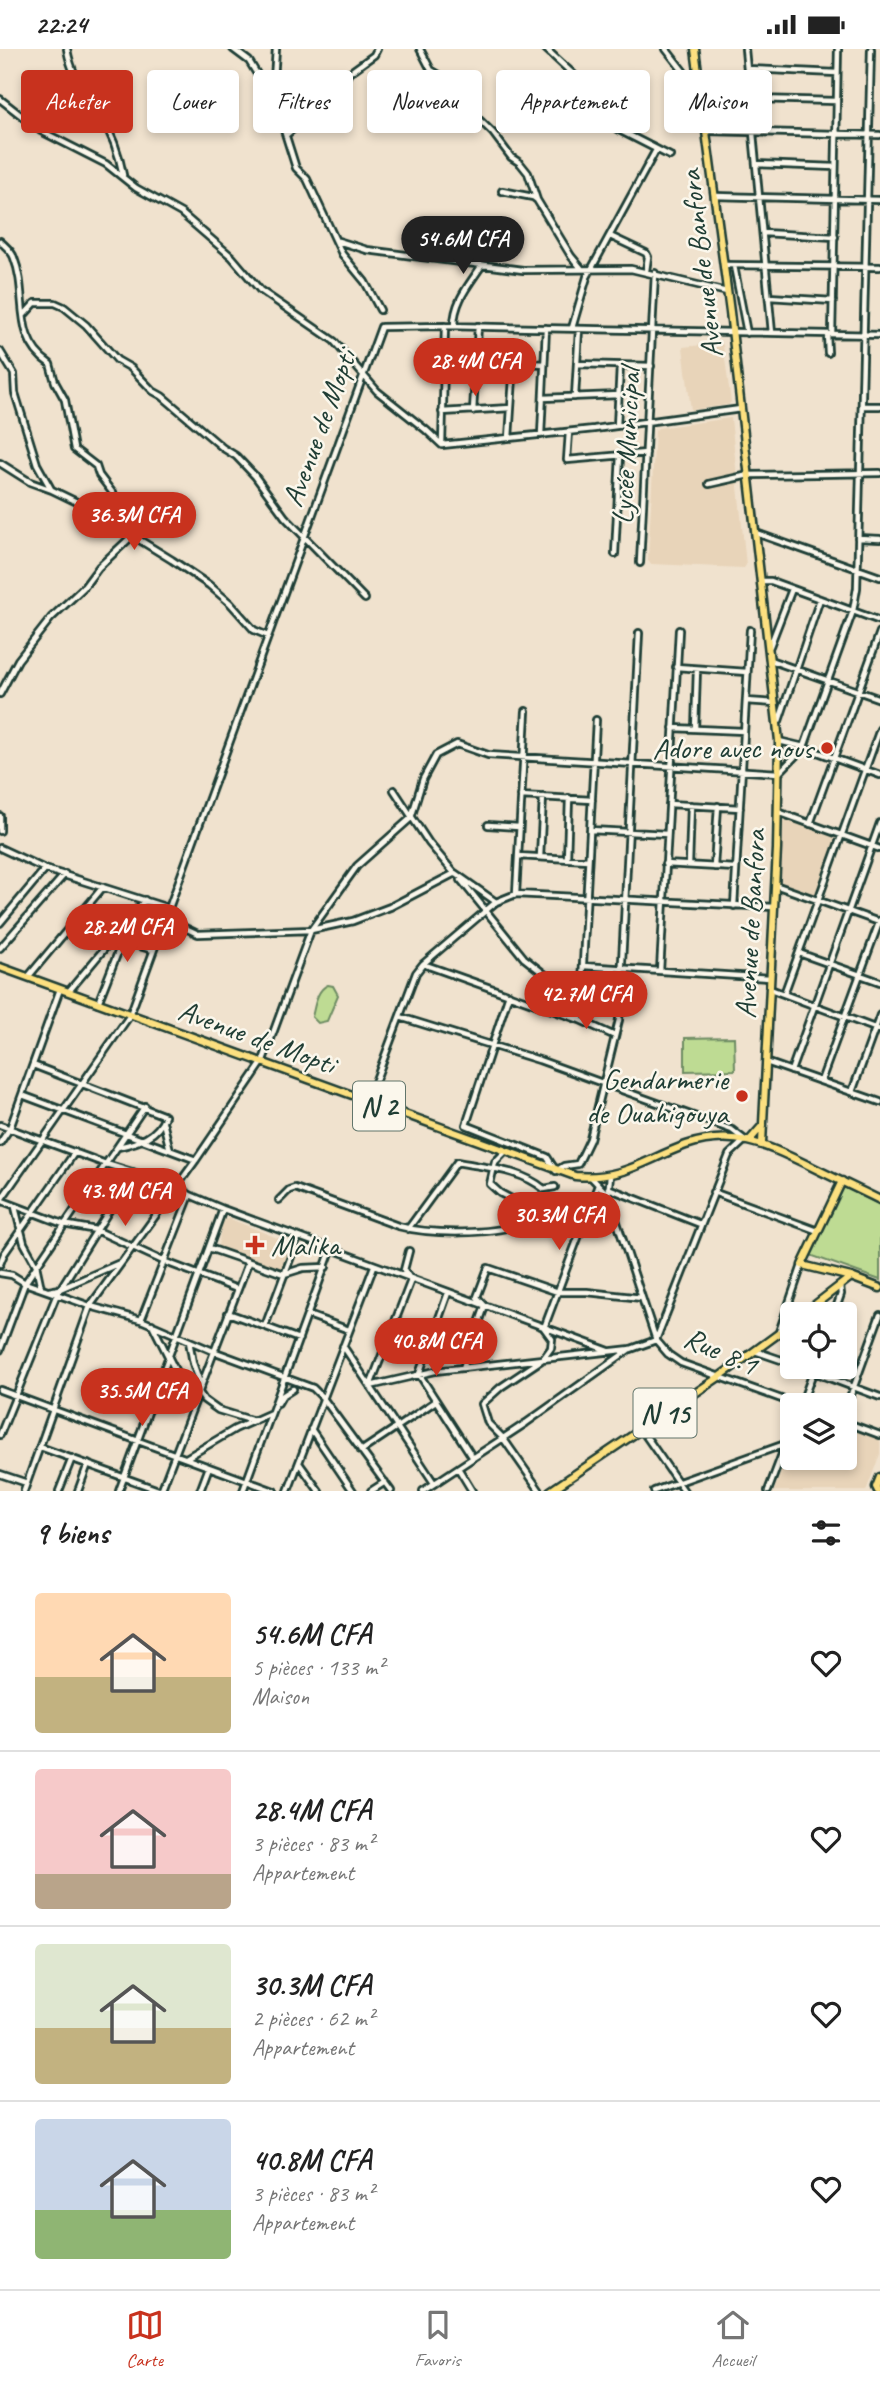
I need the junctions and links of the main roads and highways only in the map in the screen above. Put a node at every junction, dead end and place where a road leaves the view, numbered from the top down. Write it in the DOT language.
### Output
graph roads {
  1 [pos="695,49"];
  2 [pos="0,967"];
  3 [pos="763,1125"];
  4 [pos="747,1140"];
  5 [pos="762,1143"];
  6 [pos="842,1181"];
  7 [pos="880,1201"];
  8 [pos="851,1277"];
  9 [pos="880,1288"];
  10 [pos="819,1302"];
  11 [pos="780,1332"];
  12 [pos="880,1477"];
  13 [pos="876,1490"];
  14 [pos="550,1491"];
  1 -- 3 [label="main road, Avenue de Banfora"];
  2 -- 4 [label="main road, Avenue de Mopti / N 2"];
  3 -- 4 [label="main road"];
  3 -- 5 [label="main road, Avenue de Banfora"];
  4 -- 5 [label="main road, Avenue de Mopti / N 2"];
  5 -- 6 [label="main road, Avenue de Mopti / N 2"];
  6 -- 7 [label="main road, Avenue de Mopti / N 2"];
  6 -- 8 [label="main road"];
  8 -- 9 [label="main road"];
  8 -- 10 [label="main road"];
  11 -- 14 [label="main road, N 15"];
  12 -- 13 [label="main road"];
}
